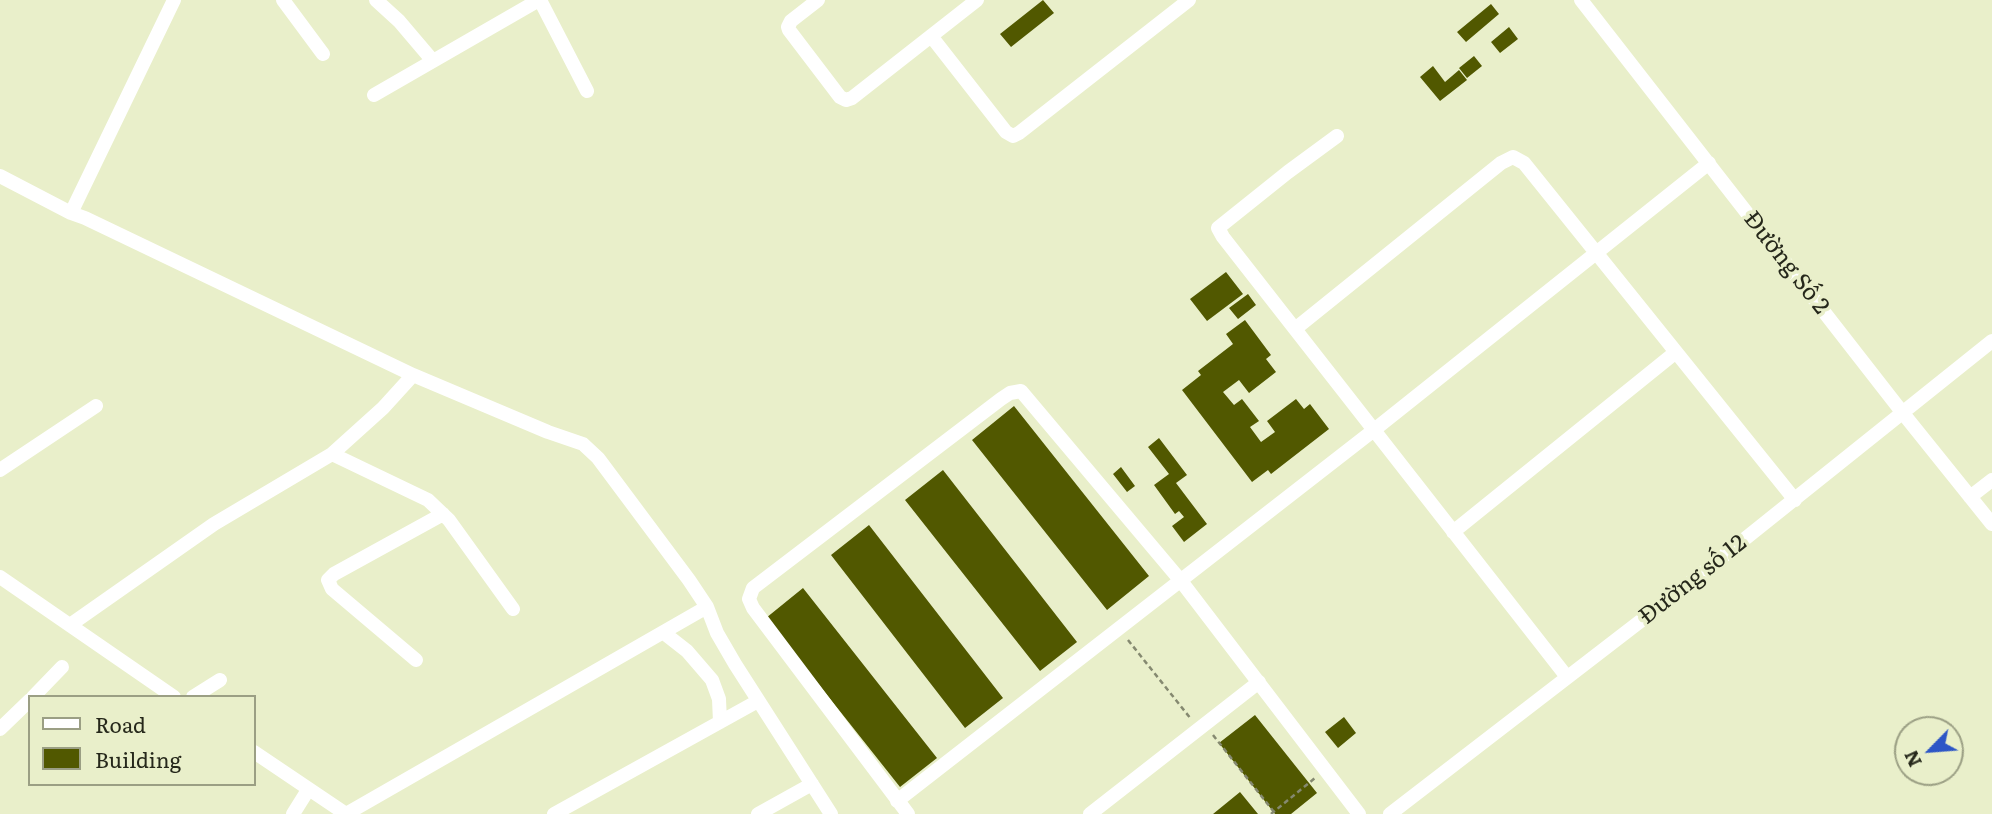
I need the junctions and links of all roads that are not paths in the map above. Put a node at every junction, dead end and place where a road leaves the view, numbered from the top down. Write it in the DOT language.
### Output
graph roads {
  1 [pos="174,0"];
  2 [pos="283,0"];
  3 [pos="376,0"];
  4 [pos="540,0"];
  5 [pos="818,0"];
  6 [pos="977,0"];
  7 [pos="1189,0"];
  8 [pos="1581,0"];
  9 [pos="931,36"];
  10 [pos="323,54"];
  11 [pos="433,61"];
  12 [pos="587,91"];
  13 [pos="373,95"];
  14 [pos="1337,136"];
  15 [pos="1709,163"];
  16 [pos="0,176"];
  17 [pos="71,213"];
  18 [pos="1596,253"];
  19 [pos="1295,329"];
  20 [pos="1992,341"];
  21 [pos="1676,352"];
  22 [pos="413,375"];
  23 [pos="96,406"];
  24 [pos="1902,412"];
  25 [pos="1374,430"];
  26 [pos="332,454"];
  27 [pos="0,470"];
  28 [pos="1992,481"];
  29 [pos="1970,497"];
  30 [pos="1795,499"];
  31 [pos="443,514"];
  32 [pos="1992,524"];
  33 [pos="1453,532"];
  34 [pos="0,577"];
  35 [pos="1181,581"];
  36 [pos="707,607"];
  37 [pos="513,609"];
  38 [pos="69,625"];
  39 [pos="664,633"];
  40 [pos="415,660"];
  41 [pos="62,667"];
  42 [pos="1567,677"];
  43 [pos="220,680"];
  44 [pos="1259,682"];
  45 [pos="166,694"];
  46 [pos="34,695"];
  47 [pos="196,695"];
  48 [pos="28,701"];
  49 [pos="758,701"];
  50 [pos="719,722"];
  51 [pos="0,729"];
  52 [pos="256,753"];
  53 [pos="812,783"];
  54 [pos="308,790"];
  55 [pos="897,801"];
  56 [pos="293,814"];
  57 [pos="346,814"];
  58 [pos="554,814"];
  59 [pos="758,814"];
  60 [pos="831,814"];
  61 [pos="908,814"];
  62 [pos="1090,814"];
  63 [pos="1359,814"];
  64 [pos="1390,814"];
  1 -- 17 [label="street"];
  2 -- 10 [label="street"];
  3 -- 11 [label="street"];
  4 -- 11 [label="street"];
  4 -- 12 [label="street"];
  5 -- 9 [label="street"];
  6 -- 9 [label="street"];
  7 -- 9 [label="street"];
  8 -- 15 [label="street, Đường Số 2"];
  11 -- 13 [label="street"];
  14 -- 19 [label="street"];
  15 -- 18 [label="street"];
  15 -- 24 [label="street, Đường Số 2"];
  16 -- 17 [label="street"];
  17 -- 22 [label="street"];
  18 -- 19 [label="street"];
  18 -- 21 [label="street"];
  18 -- 25 [label="street"];
  19 -- 25 [label="street"];
  20 -- 24 [label="street, Đường số 12"];
  21 -- 30 [label="street"];
  21 -- 33 [label="street"];
  22 -- 26 [label="street"];
  22 -- 36 [label="street"];
  23 -- 27 [label="street"];
  24 -- 29 [label="street, Đường Số 2"];
  24 -- 30 [label="street, Đường số 12"];
  25 -- 33 [label="street"];
  25 -- 35 [label="street"];
  26 -- 31 [label="street"];
  26 -- 38 [label="street"];
  28 -- 29 [label="street"];
  29 -- 32 [label="street, Đường Số 2"];
  30 -- 42 [label="street, Đường số 12"];
  31 -- 37 [label="street"];
  31 -- 40 [label="street"];
  33 -- 42 [label="street"];
  34 -- 38 [label="street"];
  35 -- 44 [label="street"];
  35 -- 55 [label="street"];
  35 -- 55 [label="street"];
  36 -- 39 [label="street"];
  36 -- 49 [label="street"];
  38 -- 45 [label="street"];
  39 -- 50 [label="street"];
  39 -- 57 [label="street"];
  41 -- 46 [label="street"];
  42 -- 64 [label="street, Đường số 12"];
  43 -- 47 [label="street"];
  44 -- 62 [label="street"];
  44 -- 63 [label="street"];
  48 -- 51 [label="street"];
  49 -- 50 [label="street"];
  49 -- 53 [label="street"];
  50 -- 58 [label="street"];
  52 -- 54 [label="street"];
  53 -- 59 [label="street"];
  53 -- 60 [label="street"];
  54 -- 56 [label="street"];
  54 -- 57 [label="street"];
  55 -- 61 [label="street"];
}
